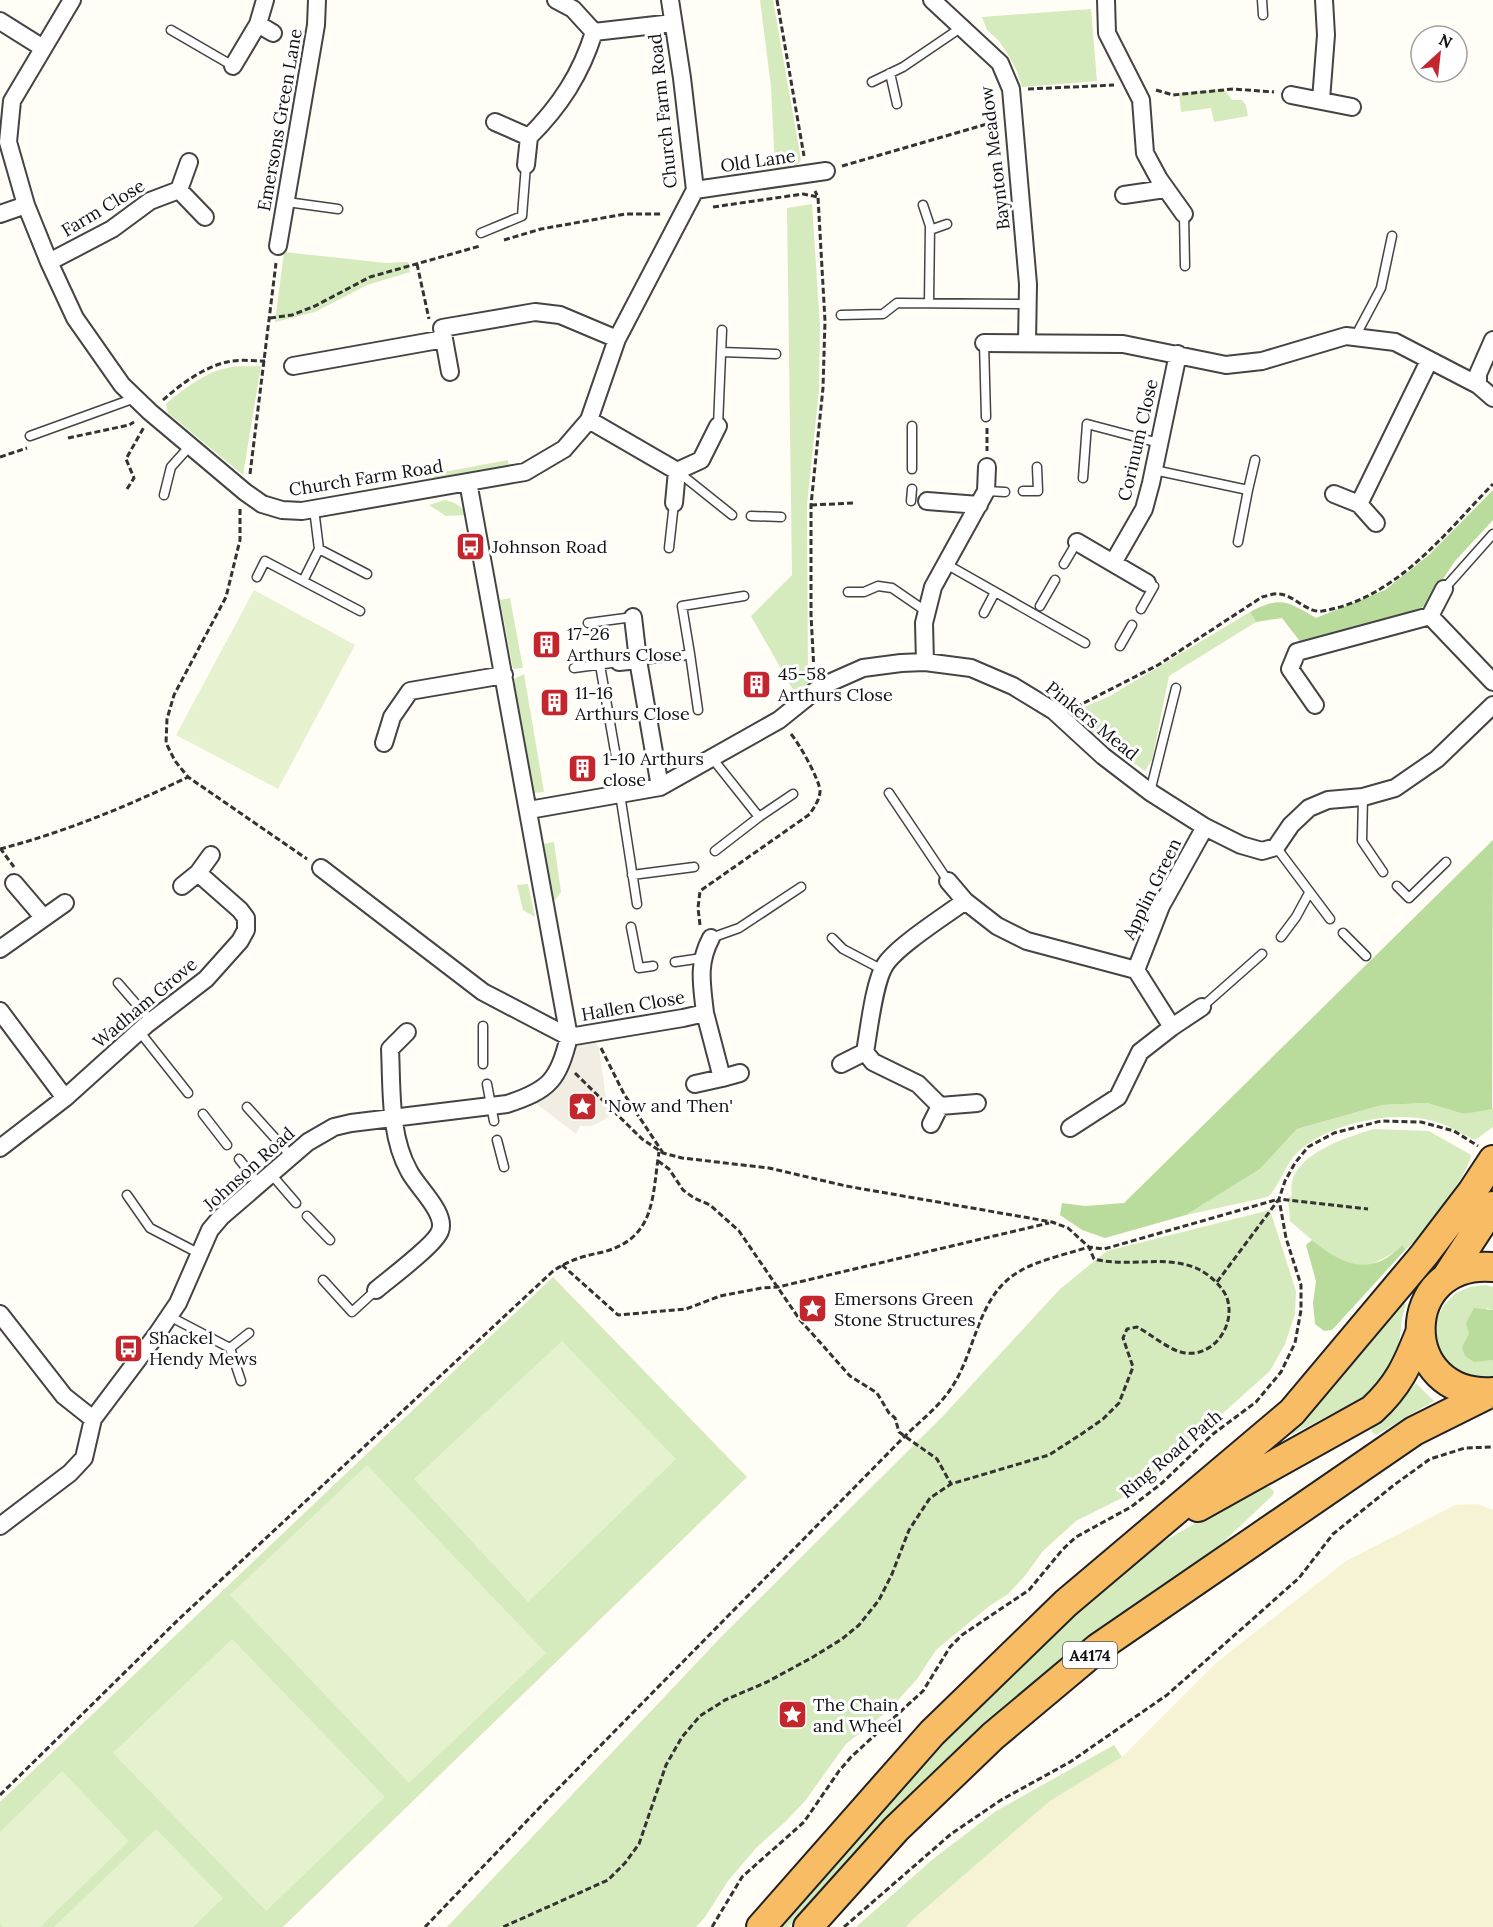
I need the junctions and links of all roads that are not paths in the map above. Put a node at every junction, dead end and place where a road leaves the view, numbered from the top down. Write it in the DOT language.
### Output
graph roads {
  1 [pos="72,0"];
  2 [pos="265,0"];
  3 [pos="317,0"];
  4 [pos="556,0"];
  5 [pos="670,0"];
  6 [pos="932,0"];
  7 [pos="1106,0"];
  8 [pos="1263,0"];
  9 [pos="1323,0"];
  10 [pos="1263,15"];
  11 [pos="0,21"];
  12 [pos="673,23"];
  13 [pos="258,24"];
  14 [pos="962,27"];
  15 [pos="171,30"];
  16 [pos="594,32"];
  17 [pos="273,33"];
  18 [pos="42,48"];
  19 [pos="233,66"];
  20 [pos="890,73"];
  21 [pos="872,82"];
  22 [pos="1291,95"];
  23 [pos="1321,100"];
  24 [pos="897,104"];
  25 [pos="1352,107"];
  26 [pos="495,122"];
  27 [pos="529,137"];
  28 [pos="189,162"];
  29 [pos="526,165"];
  30 [pos="826,171"];
  31 [pos="694,189"];
  32 [pos="1165,189"];
  33 [pos="179,190"];
  34 [pos="1124,195"];
  35 [pos="287,202"];
  36 [pos="26,205"];
  37 [pos="923,205"];
  38 [pos="338,209"];
  39 [pos="0,214"];
  40 [pos="1184,214"];
  41 [pos="204,218"];
  42 [pos="947,224"];
  43 [pos="930,230"];
  44 [pos="481,233"];
  45 [pos="1392,236"];
  46 [pos="278,246"];
  47 [pos="49,262"];
  48 [pos="1185,266"];
  49 [pos="929,303"];
  50 [pos="1028,304"];
  51 [pos="842,315"];
  52 [pos="722,330"];
  53 [pos="1355,338"];
  54 [pos="617,339"];
  55 [pos="439,340"];
  56 [pos="1493,340"];
  57 [pos="984,343"];
  58 [pos="1027,343"];
  59 [pos="721,352"];
  60 [pos="777,354"];
  61 [pos="1178,354"];
  62 [pos="1429,361"];
  63 [pos="292,366"];
  64 [pos="450,372"];
  65 [pos="1478,385"];
  66 [pos="135,398"];
  67 [pos="1493,398"];
  68 [pos="986,417"];
  69 [pos="589,420"];
  70 [pos="718,426"];
  71 [pos="912,426"];
  72 [pos="30,436"];
  73 [pos="1159,443"];
  74 [pos="189,447"];
  75 [pos="1255,460"];
  76 [pos="1037,467"];
  77 [pos="987,468"];
  78 [pos="912,469"];
  79 [pos="1154,470"];
  80 [pos="677,471"];
  81 [pos="1083,478"];
  82 [pos="468,482"];
  83 [pos="912,489"];
  84 [pos="1248,490"];
  85 [pos="1023,491"];
  86 [pos="1005,492"];
  87 [pos="1334,494"];
  88 [pos="164,495"];
  89 [pos="982,498"];
  90 [pos="919,501"];
  91 [pos="674,503"];
  92 [pos="1359,504"];
  93 [pos="314,509"];
  94 [pos="732,515"];
  95 [pos="751,516"];
  96 [pos="781,517"];
  97 [pos="1376,523"];
  98 [pos="1493,534"];
  99 [pos="1077,542"];
  100 [pos="1238,542"];
  101 [pos="669,548"];
  102 [pos="319,549"];
  103 [pos="1113,563"];
  104 [pos="946,564"];
  105 [pos="1064,564"];
  106 [pos="367,574"];
  107 [pos="257,577"];
  108 [pos="1055,580"];
  109 [pos="303,581"];
  110 [pos="1148,583"];
  111 [pos="1444,589"];
  112 [pos="848,592"];
  113 [pos="995,592"];
  114 [pos="744,596"];
  115 [pos="1040,606"];
  116 [pos="1141,609"];
  117 [pos="360,611"];
  118 [pos="927,612"];
  119 [pos="984,613"];
  120 [pos="1430,616"];
  121 [pos="633,617"];
  122 [pos="588,623"];
  123 [pos="1132,626"];
  124 [pos="1085,643"];
  125 [pos="1120,646"];
  126 [pos="690,654"];
  127 [pos="676,657"];
  128 [pos="660,658"];
  129 [pos="638,660"];
  130 [pos="619,662"];
  131 [pos="926,662"];
  132 [pos="600,665"];
  133 [pos="574,668"];
  134 [pos="504,675"];
  135 [pos="1493,681"];
  136 [pos="1176,688"];
  137 [pos="1315,705"];
  138 [pos="1493,705"];
  139 [pos="698,710"];
  140 [pos="384,742"];
  141 [pos="616,757"];
  142 [pos="712,758"];
  143 [pos="660,787"];
  144 [pos="1150,792"];
  145 [pos="889,793"];
  146 [pos="620,794"];
  147 [pos="793,794"];
  148 [pos="1363,797"];
  149 [pos="529,810"];
  150 [pos="759,818"];
  151 [pos="1204,827"];
  152 [pos="1276,847"];
  153 [pos="715,851"];
  154 [pos="211,855"];
  155 [pos="1446,862"];
  156 [pos="694,867"];
  157 [pos="321,868"];
  158 [pos="1383,872"];
  159 [pos="198,873"];
  160 [pos="632,875"];
  161 [pos="948,881"];
  162 [pos="14,883"];
  163 [pos="182,886"];
  164 [pos="1397,886"];
  165 [pos="801,887"];
  166 [pos="1309,893"];
  167 [pos="965,901"];
  168 [pos="65,903"];
  169 [pos="638,904"];
  170 [pos="43,917"];
  171 [pos="1330,920"];
  172 [pos="631,927"];
  173 [pos="1343,933"];
  174 [pos="1281,937"];
  175 [pos="832,938"];
  176 [pos="0,949"];
  177 [pos="705,950"];
  178 [pos="1262,954"];
  179 [pos="1366,956"];
  180 [pos="675,962"];
  181 [pos="653,966"];
  182 [pos="883,970"];
  183 [pos="1136,970"];
  184 [pos="118,983"];
  185 [pos="1202,1007"];
  186 [pos="0,1011"];
  187 [pos="705,1013"];
  188 [pos="145,1026"];
  189 [pos="483,1026"];
  190 [pos="1172,1027"];
  191 [pos="407,1032"];
  192 [pos="568,1037"];
  193 [pos="866,1052"];
  194 [pos="483,1064"];
  195 [pos="841,1064"];
  196 [pos="740,1073"];
  197 [pos="722,1078"];
  198 [pos="487,1084"];
  199 [pos="695,1084"];
  200 [pos="188,1093"];
  201 [pos="64,1098"];
  202 [pos="977,1103"];
  203 [pos="940,1106"];
  204 [pos="247,1107"];
  205 [pos="202,1114"];
  206 [pos="492,1114"];
  207 [pos="394,1119"];
  208 [pos="931,1124"];
  209 [pos="1070,1128"];
  210 [pos="497,1140"];
  211 [pos="227,1145"];
  212 [pos="0,1148"];
  213 [pos="1486,1153"];
  214 [pos="291,1156"];
  215 [pos="239,1159"];
  216 [pos="504,1167"];
  217 [pos="265,1179"];
  218 [pos="127,1195"];
  219 [pos="296,1203"];
  220 [pos="1493,1206"];
  221 [pos="307,1216"];
  222 [pos="330,1240"];
  223 [pos="200,1254"];
  224 [pos="1493,1267"];
  225 [pos="1446,1278"];
  226 [pos="323,1280"];
  227 [pos="376,1290"];
  228 [pos="0,1314"];
  229 [pos="169,1316"];
  230 [pos="249,1333"];
  231 [pos="1420,1333"];
  232 [pos="230,1348"];
  233 [pos="241,1381"];
  234 [pos="1492,1392"];
  235 [pos="93,1419"];
  236 [pos="2,1520"];
  237 [pos="1141,1539"];
  238 [pos="761,1927"];
  239 [pos="808,1927"];
  1 -- 18 [label="street, Church Farm Road"];
  2 -- 13 [label="street"];
  3 -- 35 [label="street, Emersons Green Lane"];
  4 -- 16 [label="street"];
  5 -- 12 [label="street, Church Farm Road"];
  6 -- 14 [label="street, Baynton Meadow"];
  7 -- 32 [label="street"];
  8 -- 10 [label="lane"];
  9 -- 23 [label="street"];
  11 -- 18 [label="street"];
  12 -- 16 [label="street"];
  12 -- 31 [label="street, Church Farm Road"];
  13 -- 17 [label="street"];
  13 -- 19 [label="street"];
  14 -- 20 [label="lane"];
  14 -- 50 [label="street, Baynton Meadow"];
  15 -- 19 [label="lane"];
  16 -- 27 [label="street"];
  18 -- 36 [label="street, Church Farm Road"];
  20 -- 21 [label="lane"];
  20 -- 24 [label="lane"];
  22 -- 23 [label="street"];
  23 -- 25 [label="street"];
  26 -- 27 [label="street"];
  27 -- 29 [label="street"];
  28 -- 33 [label="street"];
  29 -- 44 [label="lane"];
  30 -- 31 [label="street, Old Lane"];
  31 -- 54 [label="street, Church Farm Road"];
  32 -- 34 [label="street"];
  32 -- 40 [label="street"];
  33 -- 41 [label="street"];
  33 -- 47 [label="street, Farm Close"];
  35 -- 38 [label="lane"];
  35 -- 46 [label="street, Emersons Green Lane"];
  36 -- 39 [label="street"];
  36 -- 47 [label="street, Church Farm Road"];
  37 -- 43 [label="lane"];
  40 -- 48 [label="lane"];
  42 -- 43 [label="lane"];
  43 -- 49 [label="lane"];
  45 -- 53 [label="lane"];
  47 -- 66 [label="street, Church Farm Road"];
  49 -- 50 [label="lane"];
  49 -- 51 [label="lane"];
  50 -- 58 [label="street, Baynton Meadow"];
  52 -- 59 [label="lane"];
  53 -- 61 [label="street"];
  53 -- 62 [label="street"];
  54 -- 55 [label="street"];
  54 -- 69 [label="street, Church Farm Road"];
  55 -- 63 [label="street"];
  55 -- 64 [label="street"];
  56 -- 65 [label="street"];
  57 -- 58 [label="street"];
  57 -- 68 [label="lane"];
  58 -- 61 [label="street"];
  59 -- 60 [label="lane"];
  59 -- 70 [label="lane"];
  61 -- 73 [label="street, Corinum Close"];
  62 -- 65 [label="street"];
  62 -- 92 [label="street"];
  65 -- 67 [label="street"];
  66 -- 72 [label="lane"];
  66 -- 74 [label="street, Church Farm Road"];
  69 -- 80 [label="street"];
  69 -- 82 [label="street, Church Farm Road"];
  70 -- 80 [label="street"];
  71 -- 78 [label="lane"];
  73 -- 79 [label="street, Corinum Close"];
  73 -- 81 [label="lane"];
  74 -- 88 [label="lane"];
  74 -- 93 [label="street, Church Farm Road"];
  75 -- 84 [label="lane"];
  76 -- 85 [label="lane"];
  77 -- 89 [label="street"];
  79 -- 84 [label="lane"];
  79 -- 103 [label="street, Corinum Close"];
  80 -- 91 [label="street"];
  80 -- 94 [label="lane"];
  82 -- 93 [label="street, Church Farm Road"];
  82 -- 134 [label="street, Johnson Road"];
  83 -- 90 [label="lane"];
  84 -- 100 [label="lane"];
  86 -- 89 [label="lane"];
  87 -- 92 [label="street"];
  89 -- 90 [label="street"];
  89 -- 104 [label="street"];
  91 -- 101 [label="lane"];
  92 -- 97 [label="street"];
  93 -- 102 [label="lane"];
  95 -- 96 [label="lane"];
  98 -- 111 [label="lane"];
  99 -- 103 [label="street"];
  99 -- 105 [label="lane"];
  102 -- 106 [label="lane"];
  102 -- 109 [label="lane"];
  103 -- 110 [label="street"];
  104 -- 113 [label="lane"];
  104 -- 118 [label="street"];
  107 -- 109 [label="lane"];
  108 -- 115 [label="lane"];
  109 -- 117 [label="lane"];
  110 -- 116 [label="lane"];
  111 -- 120 [label="street"];
  112 -- 118 [label="lane"];
  113 -- 119 [label="lane"];
  113 -- 124 [label="lane"];
  114 -- 126 [label="lane"];
  118 -- 131 [label="street"];
  120 -- 135 [label="street"];
  120 -- 137 [label="street"];
  121 -- 122 [label="lane"];
  121 -- 129 [label="street"];
  123 -- 125 [label="lane"];
  126 -- 127 [label="lane"];
  126 -- 139 [label="lane"];
  128 -- 129 [label="lane"];
  129 -- 130 [label="street"];
  129 -- 143 [label="street"];
  130 -- 132 [label="lane"];
  131 -- 142 [label="street, Pinkers Mead"];
  131 -- 144 [label="street, Pinkers Mead"];
  132 -- 133 [label="lane"];
  132 -- 141 [label="lane"];
  134 -- 140 [label="street"];
  134 -- 149 [label="street, Johnson Road"];
  136 -- 144 [label="lane"];
  138 -- 148 [label="street"];
  142 -- 143 [label="street, Pinkers Mead"];
  142 -- 150 [label="lane"];
  143 -- 146 [label="street, Pinkers Mead"];
  144 -- 151 [label="street, Pinkers Mead"];
  145 -- 161 [label="lane"];
  146 -- 149 [label="street, Pinkers Mead"];
  146 -- 160 [label="lane"];
  147 -- 150 [label="lane"];
  148 -- 152 [label="street"];
  148 -- 158 [label="lane"];
  149 -- 192 [label="street, Johnson Road"];
  150 -- 153 [label="lane"];
  151 -- 152 [label="street, Pinkers Mead"];
  151 -- 183 [label="street, Applin Green"];
  152 -- 166 [label="lane"];
  154 -- 159 [label="street"];
  155 -- 164 [label="lane"];
  156 -- 160 [label="lane"];
  157 -- 192 [label="street"];
  159 -- 163 [label="street"];
  159 -- 188 [label="street, Wadham Grove"];
  160 -- 169 [label="lane"];
  161 -- 167 [label="street, Applin Green"];
  162 -- 170 [label="street"];
  165 -- 177 [label="lane"];
  166 -- 171 [label="lane"];
  166 -- 174 [label="lane"];
  167 -- 182 [label="street"];
  167 -- 183 [label="street, Applin Green"];
  168 -- 170 [label="street"];
  170 -- 176 [label="street"];
  172 -- 181 [label="lane"];
  173 -- 179 [label="lane"];
  175 -- 182 [label="lane"];
  177 -- 180 [label="lane"];
  177 -- 187 [label="street, Hallen Close"];
  178 -- 185 [label="lane"];
  182 -- 193 [label="street"];
  183 -- 190 [label="street, Applin Green"];
  184 -- 188 [label="lane"];
  185 -- 190 [label="street"];
  186 -- 201 [label="street"];
  187 -- 192 [label="street, Hallen Close"];
  187 -- 197 [label="street, Hallen Close"];
  188 -- 200 [label="lane"];
  188 -- 201 [label="street, Wadham Grove"];
  189 -- 194 [label="lane"];
  190 -- 209 [label="street"];
  191 -- 207 [label="street"];
  192 -- 206 [label="street, Johnson Road"];
  193 -- 195 [label="street"];
  193 -- 203 [label="street"];
  196 -- 197 [label="street"];
  197 -- 199 [label="street"];
  198 -- 206 [label="lane"];
  201 -- 212 [label="street, Wadham Grove"];
  202 -- 203 [label="street"];
  203 -- 208 [label="street"];
  204 -- 214 [label="lane"];
  205 -- 211 [label="lane"];
  206 -- 207 [label="street, Johnson Road"];
  207 -- 214 [label="street, Johnson Road"];
  207 -- 227 [label="street"];
  210 -- 216 [label="lane"];
  213 -- 237 [label="highway"];
  214 -- 217 [label="street, Johnson Road"];
  215 -- 217 [label="lane"];
  217 -- 219 [label="lane"];
  217 -- 223 [label="street, Johnson Road"];
  218 -- 223 [label="lane"];
  220 -- 225 [label="highway"];
  221 -- 222 [label="lane"];
  223 -- 229 [label="street, Johnson Road"];
  224 -- 225 [label="highway"];
  225 -- 231 [label="highway"];
  226 -- 227 [label="lane"];
  228 -- 235 [label="street"];
  229 -- 232 [label="lane"];
  229 -- 235 [label="street, Johnson Road"];
  230 -- 232 [label="lane"];
  231 -- 234 [label="highway"];
  231 -- 237 [label="highway, A4174"];
  232 -- 233 [label="lane"];
  234 -- 239 [label="highway, A4174"];
  235 -- 236 [label="street, Johnson Road"];
  237 -- 238 [label="highway, A4174"];
}
